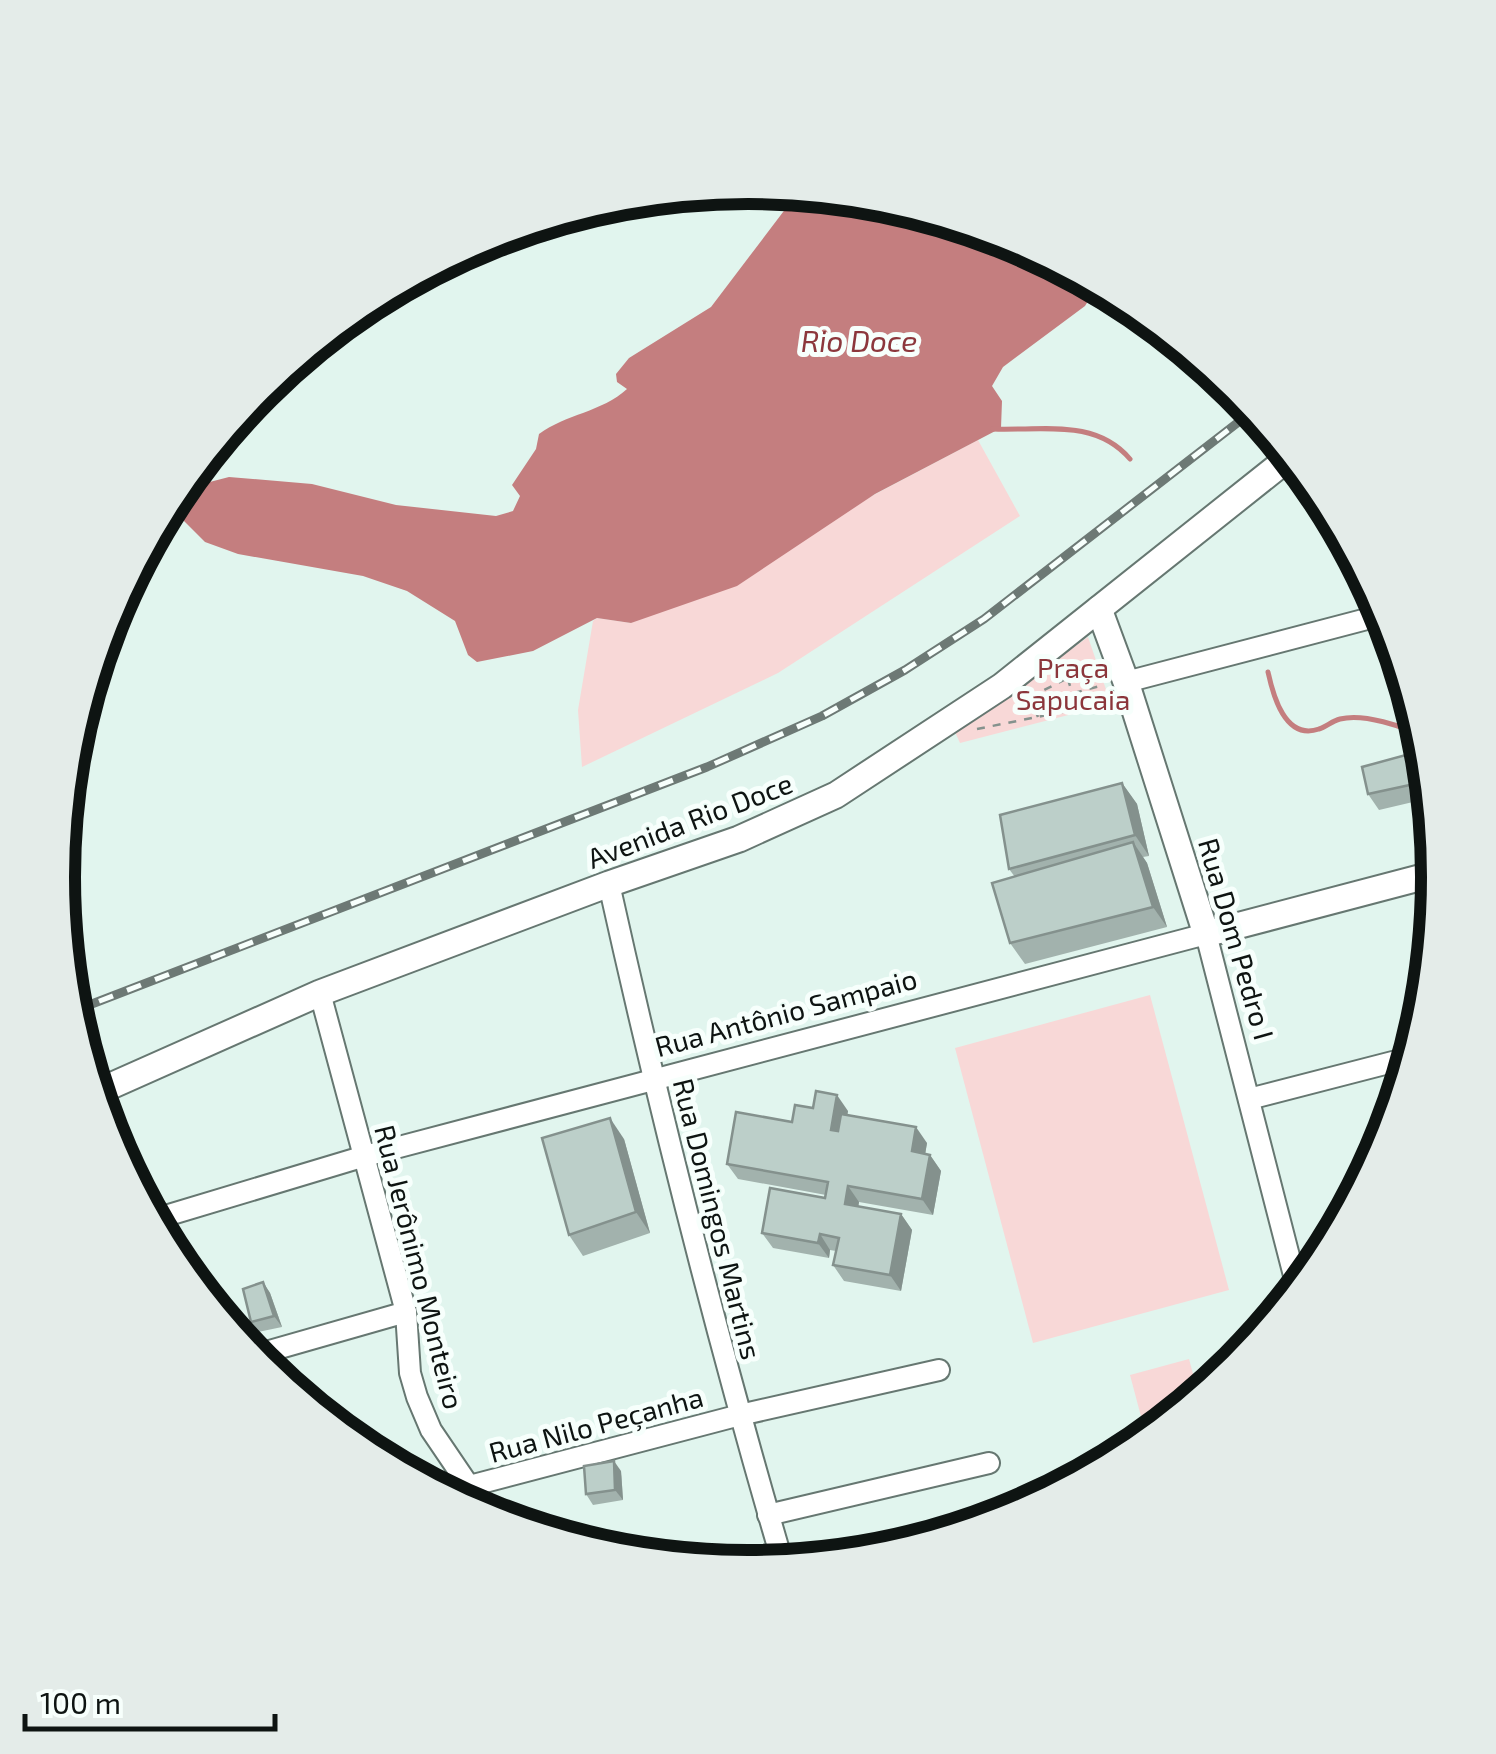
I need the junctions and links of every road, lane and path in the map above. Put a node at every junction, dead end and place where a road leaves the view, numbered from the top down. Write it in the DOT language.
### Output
graph roads {
  1 [pos="1280,465"];
  2 [pos="1098,609"];
  3 [pos="1370,618"];
  4 [pos="1062,661"];
  5 [pos="1100,671"];
  6 [pos="1068,678"];
  7 [pos="1116,684"];
  8 [pos="1026,687"];
  9 [pos="1072,693"];
  10 [pos="1030,698"];
  11 [pos="1078,709"];
  12 [pos="1038,717"];
  13 [pos="981,720"];
  14 [pos="1421,877"];
  15 [pos="608,884"];
  16 [pos="1206,934"];
  17 [pos="320,993"];
  18 [pos="1395,1061"];
  19 [pos="652,1080"];
  20 [pos="109,1087"];
  21 [pos="1250,1099"];
  22 [pos="365,1156"];
  23 [pos="167,1216"];
  24 [pos="1297,1266"];
  25 [pos="406,1312"];
  26 [pos="270,1351"];
  27 [pos="939,1370"];
  28 [pos="740,1415"];
  29 [pos="989,1463"];
  30 [pos="450,1481"];
  31 [pos="467,1489"];
  32 [pos="768,1516"];
  33 [pos="778,1549"];
  1 -- 2 [label="street, Avenida Rio Doce"];
  2 -- 7 [label="street, Rua Dom Pedro I"];
  2 -- 15 [label="street, Avenida Rio Doce"];
  3 -- 7 [label="street"];
  4 -- 6 [label="path"];
  5 -- 7 [label="path"];
  6 -- 9 [label="path"];
  6 -- 10 [label="path"];
  7 -- 9 [label="path"];
  7 -- 11 [label="path"];
  7 -- 16 [label="street, Rua Dom Pedro I"];
  8 -- 10 [label="path"];
  9 -- 11 [label="path"];
  10 -- 12 [label="path"];
  11 -- 12 [label="path"];
  12 -- 13 [label="path"];
  14 -- 16 [label="street, Rua Antônio Sampaio"];
  15 -- 17 [label="street, Avenida Rio Doce"];
  15 -- 19 [label="street, Rua Domingos Martins"];
  16 -- 19 [label="street, Rua Antônio Sampaio"];
  16 -- 21 [label="street, Rua Dom Pedro I"];
  17 -- 20 [label="street, Avenida Rio Doce"];
  17 -- 22 [label="street, Rua Jerônimo Monteiro"];
  18 -- 21 [label="street"];
  19 -- 22 [label="street, Rua Antônio Sampaio"];
  19 -- 28 [label="street, Rua Domingos Martins"];
  21 -- 24 [label="street, Rua Dom Pedro I"];
  22 -- 23 [label="street, Rua Antônio Sampaio"];
  22 -- 25 [label="street, Rua Jerônimo Monteiro"];
  25 -- 26 [label="street"];
  25 -- 30 [label="street, Rua Jerônimo Monteiro"];
  27 -- 28 [label="street, Rua Nilo Peçanha"];
  28 -- 31 [label="street, Rua Nilo Peçanha"];
  28 -- 32 [label="street, Rua Domingos Martins"];
  29 -- 32 [label="street"];
  32 -- 33 [label="street, Rua Domingos Martins"];
}
